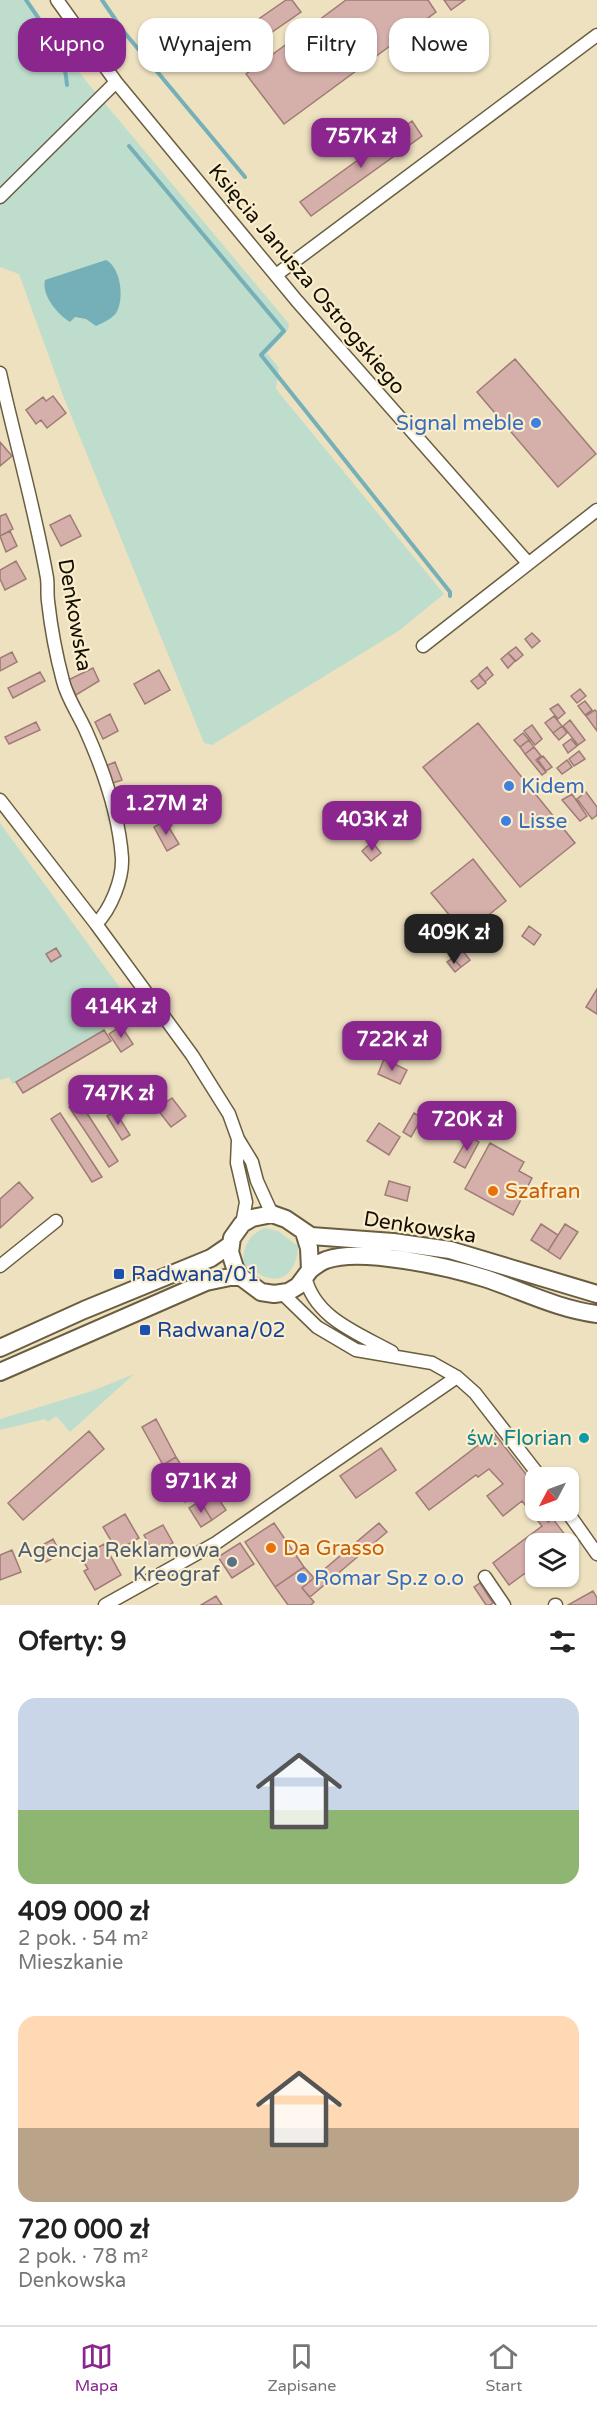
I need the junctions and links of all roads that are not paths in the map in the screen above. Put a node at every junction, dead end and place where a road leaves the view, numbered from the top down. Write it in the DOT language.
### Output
graph roads {
  1 [pos="57,0"];
  2 [pos="597,35"];
  3 [pos="116,82"];
  4 [pos="0,197"];
  5 [pos="276,274"];
  6 [pos="0,373"];
  7 [pos="597,510"];
  8 [pos="528,563"];
  9 [pos="423,646"];
  10 [pos="0,800"];
  11 [pos="96,924"];
  12 [pos="238,1139"];
  13 [pos="272,1214"];
  14 [pos="56,1221"];
  15 [pos="242,1224"];
  16 [pos="304,1232"];
  17 [pos="230,1245"];
  18 [pos="0,1266"];
  19 [pos="308,1273"];
  20 [pos="241,1277"];
  21 [pos="282,1293"];
  22 [pos="597,1294"];
  23 [pos="597,1314"];
  24 [pos="0,1348"];
  25 [pos="401,1357"];
  26 [pos="0,1372"];
  27 [pos="457,1377"];
  28 [pos="532,1467"];
  29 [pos="574,1521"];
  30 [pos="597,1554"];
  31 [pos="484,1577"];
  32 [pos="112,1604"];
  33 [pos="504,1605"];
  1 -- 3 [label="street, Księcia Janusza Ostrogskiego"];
  2 -- 5 [label="street"];
  3 -- 4 [label="street"];
  3 -- 5 [label="street, Księcia Janusza Ostrogskiego"];
  5 -- 8 [label="street, Księcia Janusza Ostrogskiego"];
  6 -- 11 [label="street, Denkowska"];
  7 -- 8 [label="street"];
  8 -- 9 [label="street"];
  10 -- 11 [label="street"];
  11 -- 12 [label="street"];
  12 -- 13 [label="street"];
  12 -- 15 [label="street"];
  13 -- 15 [label="main road"];
  13 -- 16 [label="main road"];
  14 -- 18 [label="street"];
  15 -- 17 [label="main road"];
  16 -- 19 [label="main road"];
  16 -- 22 [label="main road, Denkowska"];
  17 -- 20 [label="main road"];
  17 -- 24 [label="main road"];
  19 -- 21 [label="main road"];
  19 -- 23 [label="main road, Denkowska"];
  19 -- 25 [label="street"];
  20 -- 21 [label="main road"];
  20 -- 26 [label="main road"];
  21 -- 25 [label="street"];
  25 -- 27 [label="street"];
  27 -- 28 [label="street"];
  27 -- 32 [label="street"];
  29 -- 30 [label="street"];
  31 -- 33 [label="street"];
}
